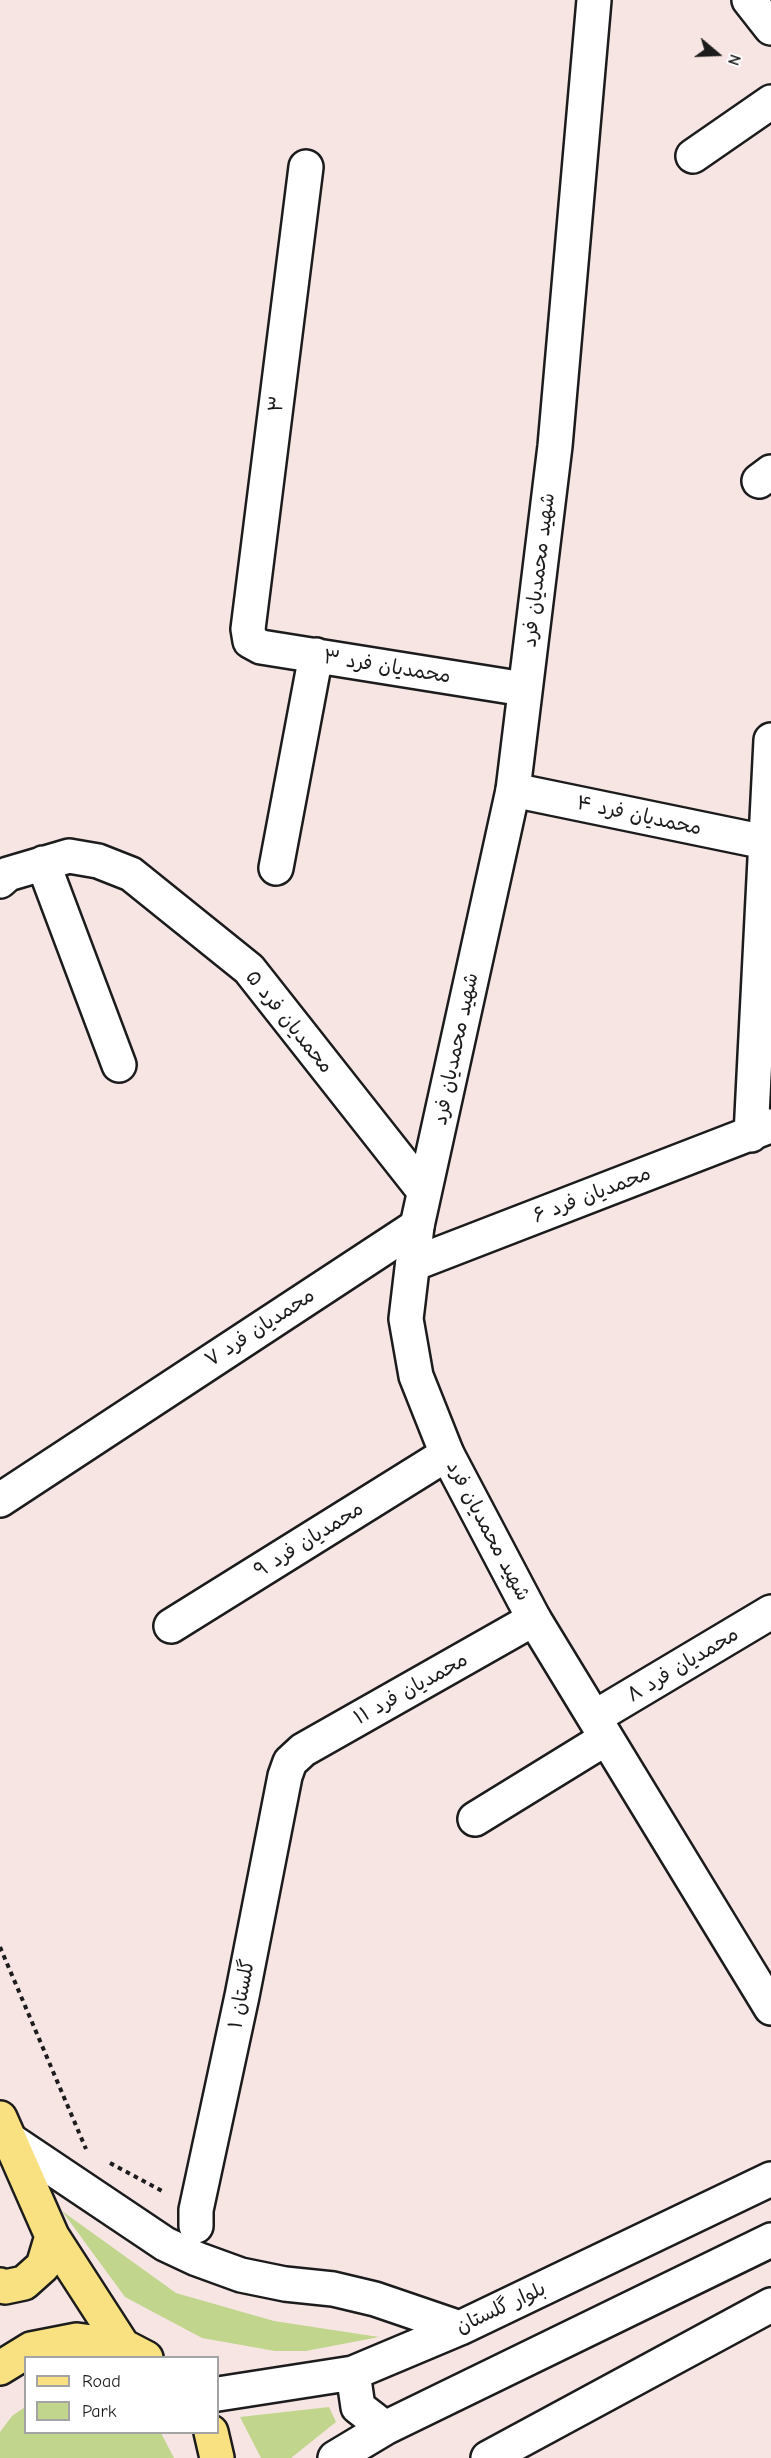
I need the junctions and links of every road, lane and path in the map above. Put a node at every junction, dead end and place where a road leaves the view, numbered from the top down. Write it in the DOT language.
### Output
graph roads {
  1 [pos="594,0"];
  2 [pos="749,0"];
  3 [pos="771,28"];
  4 [pos="771,102"];
  5 [pos="693,156"];
  6 [pos="306,167"];
  7 [pos="250,641"];
  8 [pos="316,656"];
  9 [pos="524,689"];
  10 [pos="771,740"];
  11 [pos="513,790"];
  12 [pos="765,842"];
  13 [pos="43,863"];
  14 [pos="276,868"];
  15 [pos="0,881"];
  16 [pos="118,1065"];
  17 [pos="761,1130"];
  18 [pos="424,1191"];
  19 [pos="417,1226"];
  20 [pos="413,1263"];
  21 [pos="447,1454"];
  22 [pos="0,1500"];
  23 [pos="771,1612"];
  24 [pos="534,1619"];
  25 [pos="171,1626"];
  26 [pos="600,1728"];
  27 [pos="290,1762"];
  28 [pos="475,1819"];
  29 [pos="0,1947"];
  30 [pos="771,2008"];
  31 [pos="5,2129"];
  32 [pos="96,2155"];
  33 [pos="106,2160"];
  34 [pos="771,2180"];
  35 [pos="196,2218"];
  36 [pos="52,2236"];
  37 [pos="771,2240"];
  38 [pos="0,2285"];
  39 [pos="771,2305"];
  40 [pos="460,2328"];
  41 [pos="135,2352"];
  42 [pos="0,2368"];
  43 [pos="353,2373"];
  44 [pos="219,2394"];
  45 [pos="385,2428"];
  46 [pos="212,2434"];
  47 [pos="217,2458"];
  48 [pos="335,2458"];
  49 [pos="488,2458"];
  1 -- 9 [label="street, شهید محمدیان فرد"];
  2 -- 3 [label="street"];
  4 -- 5 [label="street"];
  6 -- 7 [label="street, ۳"];
  7 -- 8 [label="street, ۳ محمدیان فرد"];
  8 -- 9 [label="street, ۳ محمدیان فرد"];
  8 -- 14 [label="street"];
  9 -- 11 [label="street, شهید محمدیان فرد"];
  10 -- 12 [label="street"];
  11 -- 12 [label="street, ۴ محمدیان فرد"];
  11 -- 18 [label="street, شهید محمدیان فرد"];
  12 -- 17 [label="street"];
  13 -- 15 [label="street, ۵ محمدیان فرد"];
  13 -- 16 [label="street"];
  13 -- 18 [label="street, ۵ محمدیان فرد"];
  17 -- 20 [label="street, ۶ محمدیان فرد"];
  18 -- 19 [label="street, شهید محمدیان فرد"];
  19 -- 20 [label="street, شهید محمدیان فرد"];
  19 -- 22 [label="street, ۷ محمدیان فرد"];
  20 -- 21 [label="street, شهید محمدیان فرد"];
  21 -- 24 [label="street, شهید محمدیان فرد"];
  21 -- 25 [label="street, ۹ محمدیان فرد"];
  23 -- 26 [label="street, ۸ محمدیان فرد"];
  24 -- 26 [label="street, شهید محمدیان فرد"];
  24 -- 27 [label="street, ۱۱ محمدیان فرد"];
  26 -- 28 [label="street, ۸ محمدیان فرد"];
  26 -- 30 [label="street, شهید محمدیان فرد"];
  27 -- 35 [label="street, ۱ گلستان"];
  29 -- 32 [label="path"];
  31 -- 36 [label="main road"];
  31 -- 40 [label="street"];
  33 -- 35 [label="path"];
  34 -- 40 [label="street, بلوار گلستان"];
  36 -- 38 [label="main road"];
  36 -- 41 [label="main road"];
  37 -- 45 [label="street"];
  39 -- 49 [label="street"];
  40 -- 43 [label="street, بلوار گلستان"];
  41 -- 42 [label="main road"];
  43 -- 44 [label="street, بلوار گلستان"];
  43 -- 45 [label="street"];
  45 -- 48 [label="street"];
  46 -- 47 [label="main road"];
}
